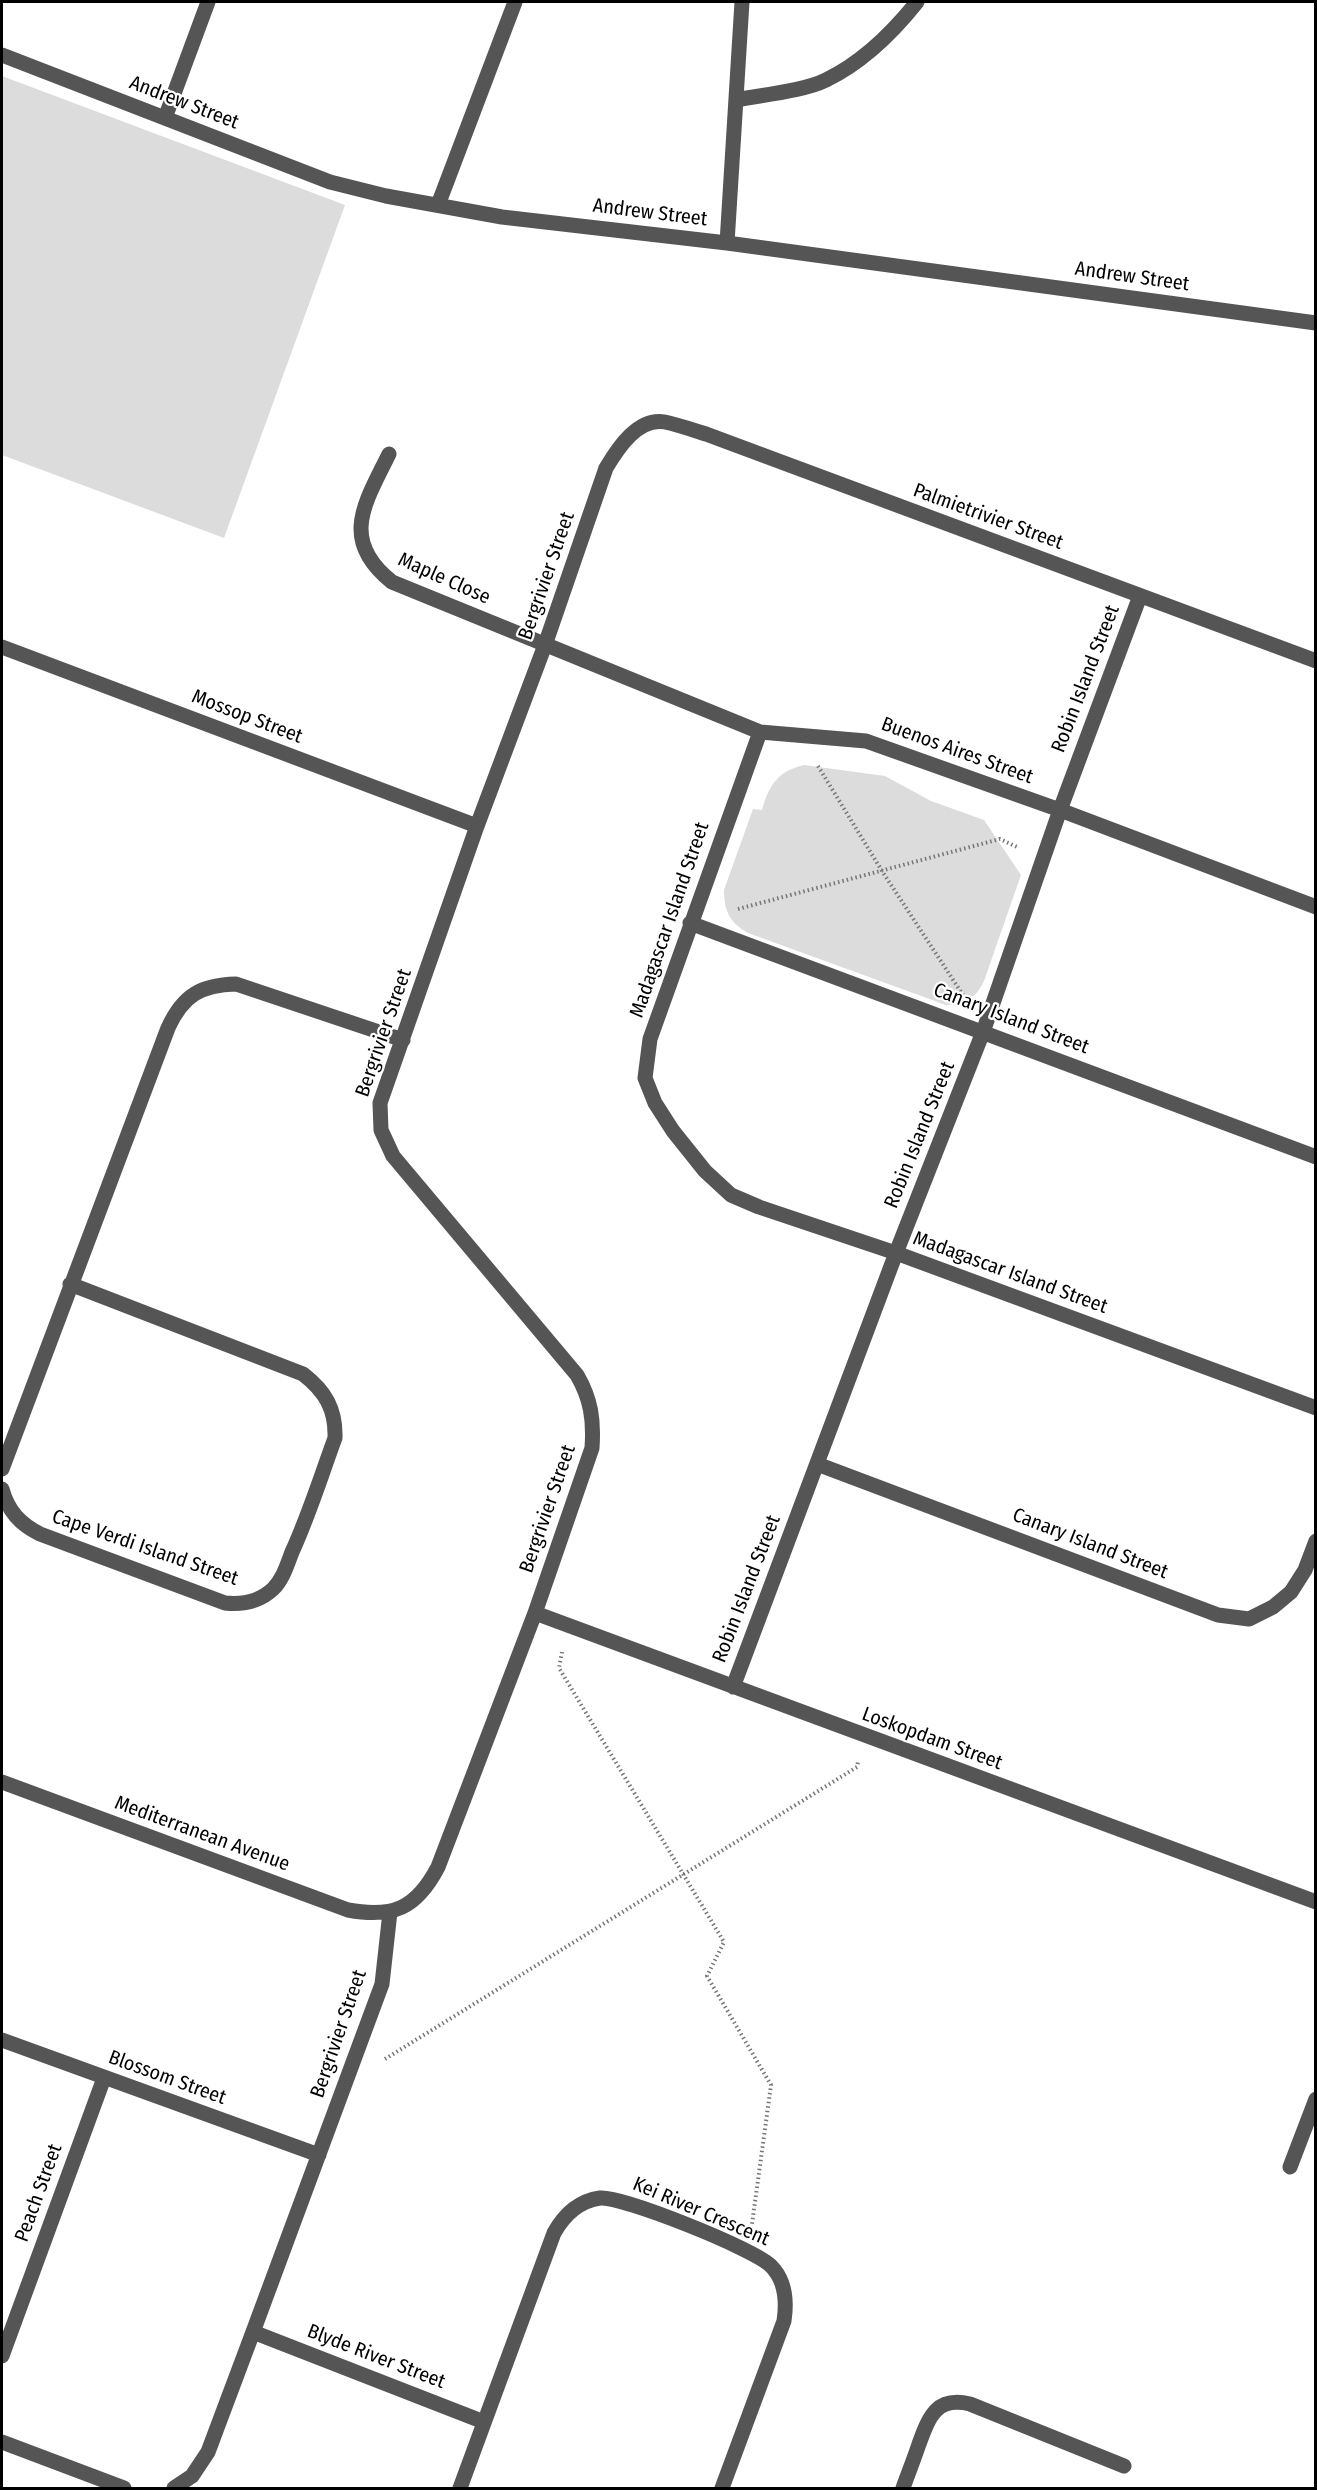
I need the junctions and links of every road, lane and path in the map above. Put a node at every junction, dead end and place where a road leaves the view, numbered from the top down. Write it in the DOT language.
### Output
graph roads {
  1 [pos="208,2"];
  2 [pos="515,2"];
  3 [pos="742,2"];
  4 [pos="917,2"];
  5 [pos="2,55"];
  6 [pos="736,100"];
  7 [pos="165,118"];
  8 [pos="438,206"];
  9 [pos="727,243"];
  10 [pos="1316,323"];
  11 [pos="644,426"];
  12 [pos="389,454"];
  13 [pos="1140,596"];
  14 [pos="545,645"];
  15 [pos="2,647"];
  16 [pos="1316,662"];
  17 [pos="760,732"];
  18 [pos="809,736"];
  19 [pos="1060,810"];
  20 [pos="477,826"];
  21 [pos="1044,859"];
  22 [pos="882,871"];
  23 [pos="1316,907"];
  24 [pos="690,923"];
  25 [pos="717,932"];
  26 [pos="954,1020"];
  27 [pos="983,1032"];
  28 [pos="403,1040"];
  29 [pos="1316,1157"];
  30 [pos="896,1253"];
  31 [pos="70,1284"];
  32 [pos="1316,1408"];
  33 [pos="817,1464"];
  34 [pos="2,1468"];
  35 [pos="2,1489"];
  36 [pos="1316,1541"];
  37 [pos="535,1613"];
  38 [pos="568,1625"];
  39 [pos="733,1687"];
  40 [pos="866,1736"];
  41 [pos="2,1782"];
  42 [pos="683,1875"];
  43 [pos="1316,1902"];
  44 [pos="390,1912"];
  45 [pos="2,2040"];
  46 [pos="350,2070"];
  47 [pos="104,2078"];
  48 [pos="1316,2098"];
  49 [pos="319,2155"];
  50 [pos="1290,2167"];
  51 [pos="749,2251"];
  52 [pos="253,2332"];
  53 [pos="2,2356"];
  54 [pos="484,2422"];
  55 [pos="2,2442"];
  56 [pos="1124,2466"];
  57 [pos="124,2488"];
  58 [pos="174,2488"];
  59 [pos="460,2488"];
  60 [pos="722,2488"];
  61 [pos="903,2488"];
  1 -- 7 [label="street"];
  2 -- 8 [label="street"];
  3 -- 6 [label="street"];
  4 -- 6 [label="street"];
  5 -- 7 [label="street, Andrew Street"];
  6 -- 9 [label="street"];
  7 -- 8 [label="street, Andrew Street"];
  8 -- 9 [label="street, Andrew Street"];
  9 -- 10 [label="street, Andrew Street"];
  11 -- 13 [label="street, Palmietrivier Street"];
  11 -- 14 [label="street, Bergrivier Street"];
  12 -- 14 [label="street, Maple Close"];
  13 -- 16 [label="street, Palmietrivier Street"];
  13 -- 19 [label="street, Robin Island Street"];
  14 -- 17 [label="street, Buenos Aires Street"];
  14 -- 20 [label="street, Bergrivier Street"];
  15 -- 20 [label="street, Mossop Street"];
  17 -- 18 [label="street, Buenos Aires Street"];
  17 -- 24 [label="street, Madagascar Island Street"];
  18 -- 19 [label="street, Buenos Aires Street"];
  18 -- 22 [label="path"];
  19 -- 21 [label="street, Robin Island Street"];
  19 -- 23 [label="street, Buenos Aires Street"];
  20 -- 28 [label="street, Bergrivier Street"];
  21 -- 22 [label="path"];
  21 -- 27 [label="street, Robin Island Street"];
  22 -- 25 [label="path"];
  22 -- 26 [label="path"];
  24 -- 25 [label="street, Canary Island Street"];
  24 -- 30 [label="street, Madagascar Island Street"];
  25 -- 26 [label="street, Canary Island Street"];
  26 -- 27 [label="street, Canary Island Street"];
  27 -- 29 [label="street, Canary Island Street"];
  27 -- 30 [label="street, Robin Island Street"];
  28 -- 31 [label="street"];
  28 -- 37 [label="street, Bergrivier Street"];
  30 -- 32 [label="street, Madagascar Island Street"];
  30 -- 33 [label="street, Robin Island Street"];
  31 -- 34 [label="street"];
  31 -- 35 [label="street, Cape Verdi Island Street"];
  33 -- 36 [label="street, Canary Island Street"];
  33 -- 39 [label="street, Robin Island Street"];
  37 -- 38 [label="street, Loskopdam Street"];
  37 -- 44 [label="street, Bergrivier Street"];
  38 -- 39 [label="street, Loskopdam Street"];
  38 -- 42 [label="path"];
  39 -- 40 [label="street, Loskopdam Street"];
  40 -- 42 [label="path"];
  40 -- 43 [label="street, Loskopdam Street"];
  41 -- 44 [label="street, Mediterranean Avenue"];
  42 -- 46 [label="path"];
  42 -- 51 [label="path"];
  44 -- 46 [label="street, Bergrivier Street"];
  45 -- 47 [label="street, Blossom Street"];
  46 -- 49 [label="street, Bergrivier Street"];
  47 -- 49 [label="street, Blossom Street"];
  47 -- 53 [label="street, Peach Street"];
  48 -- 50 [label="street"];
  49 -- 52 [label="street, Bergrivier Street"];
  51 -- 54 [label="street, Kei River Crescent"];
  51 -- 60 [label="street, Kei River Crescent"];
  52 -- 54 [label="street, Blyde River Street"];
  52 -- 58 [label="street, Bergrivier Street"];
  54 -- 59 [label="street, Kei River Crescent"];
  55 -- 57 [label="street"];
  56 -- 61 [label="street"];
}
